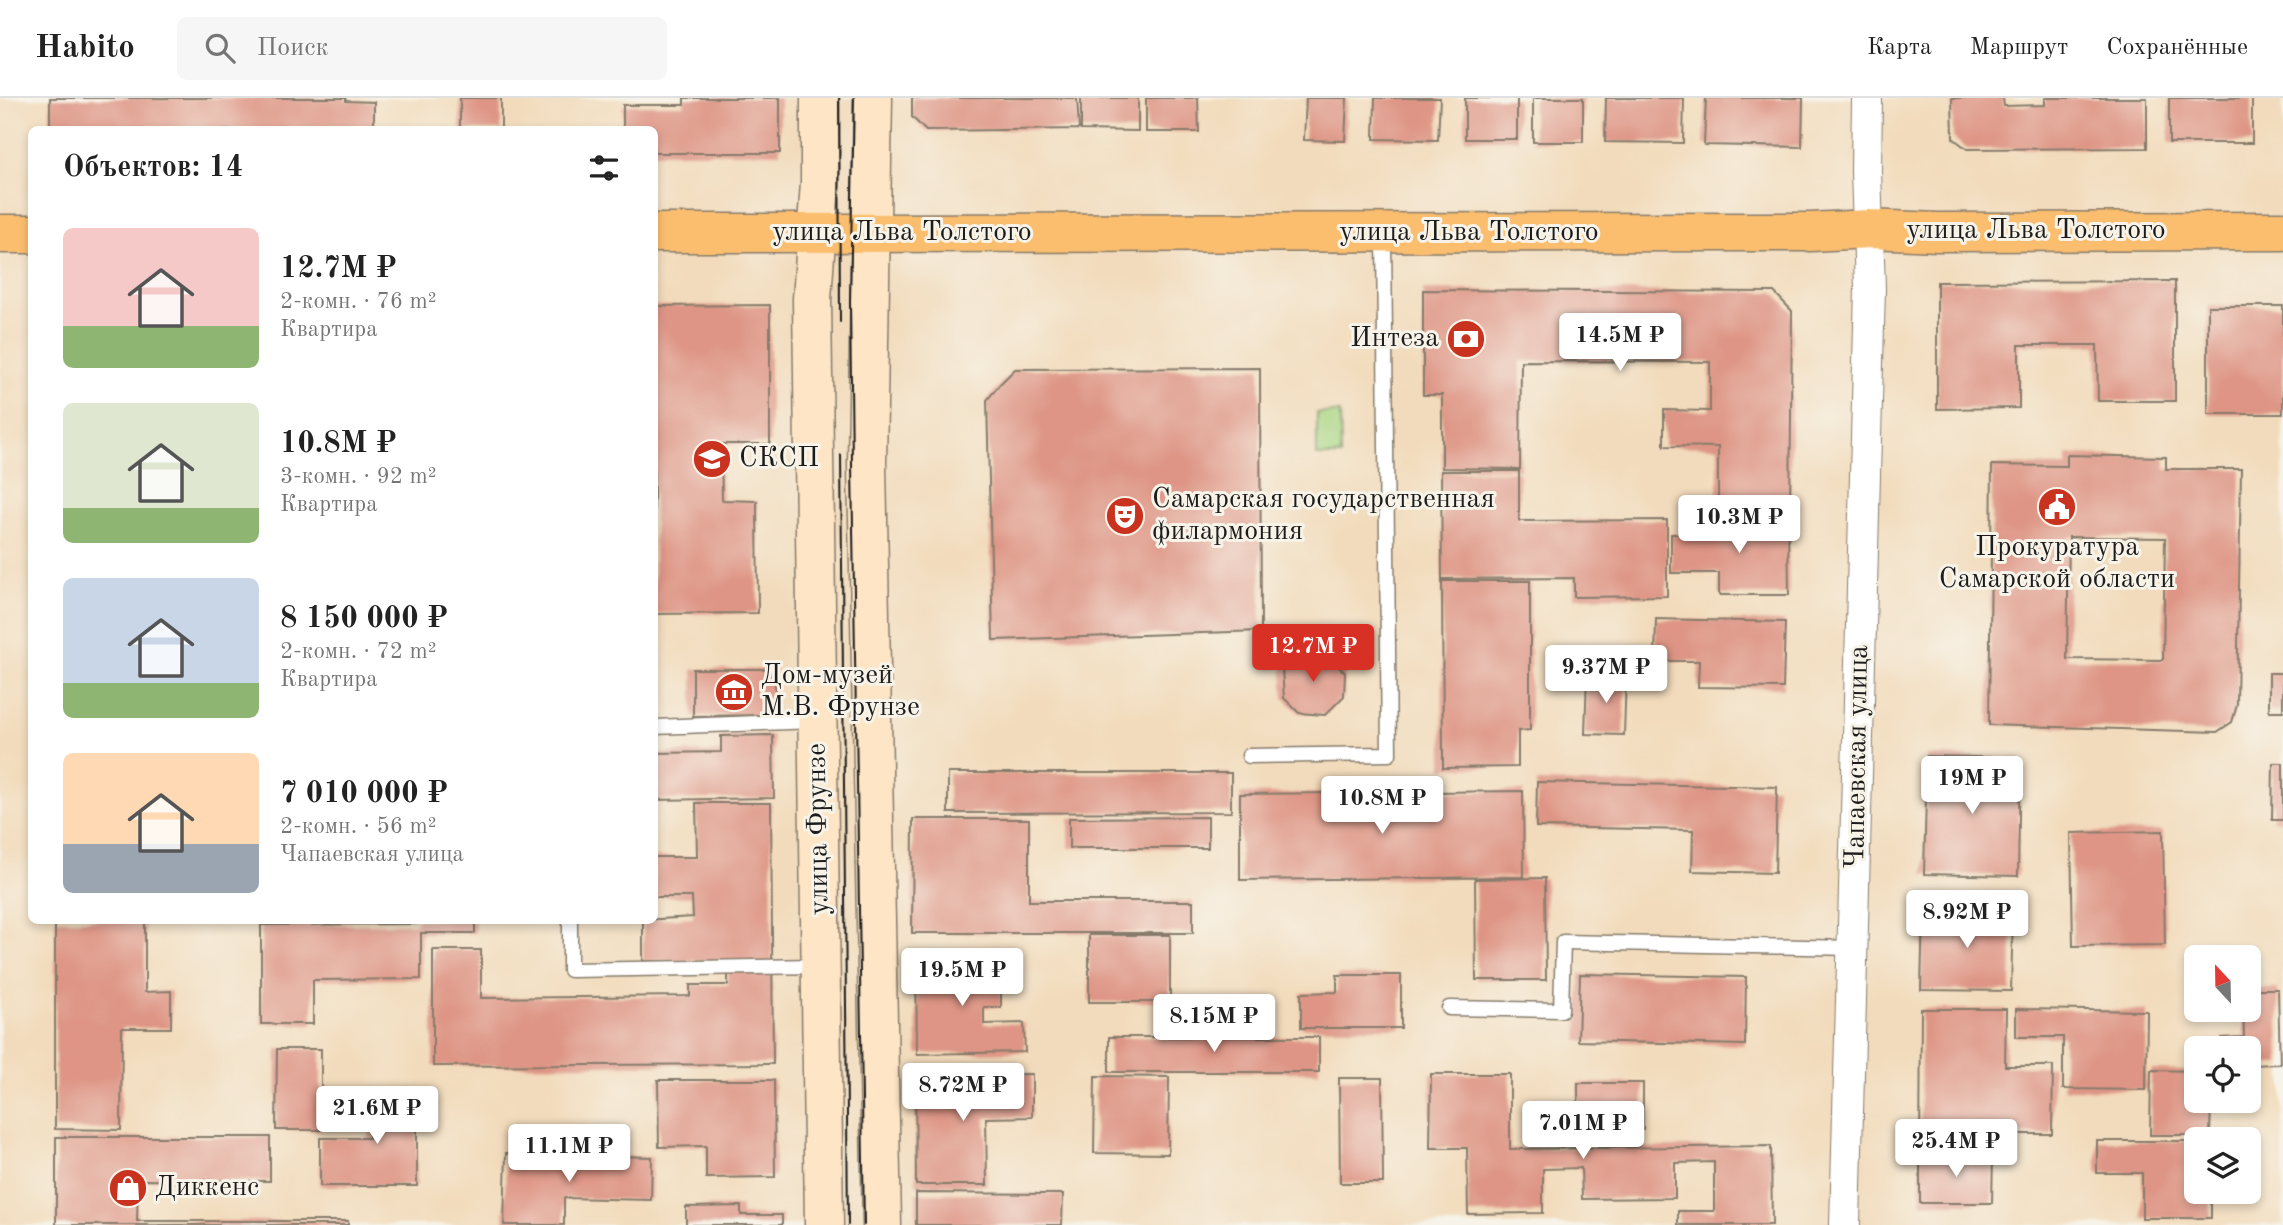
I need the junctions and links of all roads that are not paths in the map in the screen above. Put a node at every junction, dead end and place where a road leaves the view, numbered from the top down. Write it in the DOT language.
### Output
graph roads {
  1 [pos="820,98"];
  2 [pos="873,98"];
  3 [pos="1867,98"];
  4 [pos="1869,229"];
  5 [pos="2283,232"];
  6 [pos="658,233"];
  7 [pos="816,233"];
  8 [pos="870,233"];
  9 [pos="1384,233"];
  10 [pos="0,234"];
  11 [pos="28,234"];
  12 [pos="817,720"];
  13 [pos="658,727"];
  14 [pos="1249,756"];
  15 [pos="570,924"];
  16 [pos="1853,948"];
  17 [pos="820,966"];
  18 [pos="1449,1009"];
  19 [pos="824,1225"];
  20 [pos="882,1225"];
  21 [pos="1845,1225"];
  1 -- 7 [label="main road, улица Фрунзе"];
  2 -- 8 [label="main road, улица Фрунзе"];
  3 -- 4 [label="street, Чапаевская улица"];
  4 -- 5 [label="main road, улица Льва Толстого"];
  4 -- 9 [label="main road, улица Льва Толстого"];
  4 -- 16 [label="street, Чапаевская улица"];
  6 -- 7 [label="main road, улица Льва Толстого"];
  7 -- 8 [label="main road, улица Льва Толстого"];
  7 -- 12 [label="main road, улица Фрунзе"];
  8 -- 9 [label="main road, улица Льва Толстого"];
  8 -- 20 [label="main road, улица Фрунзе"];
  9 -- 14 [label="lane"];
  10 -- 11 [label="main road"];
  12 -- 13 [label="lane"];
  12 -- 17 [label="main road, улица Фрунзе"];
  15 -- 17 [label="lane"];
  16 -- 18 [label="lane"];
  16 -- 21 [label="street, Чапаевская улица"];
  17 -- 19 [label="main road, улица Фрунзе"];
}
